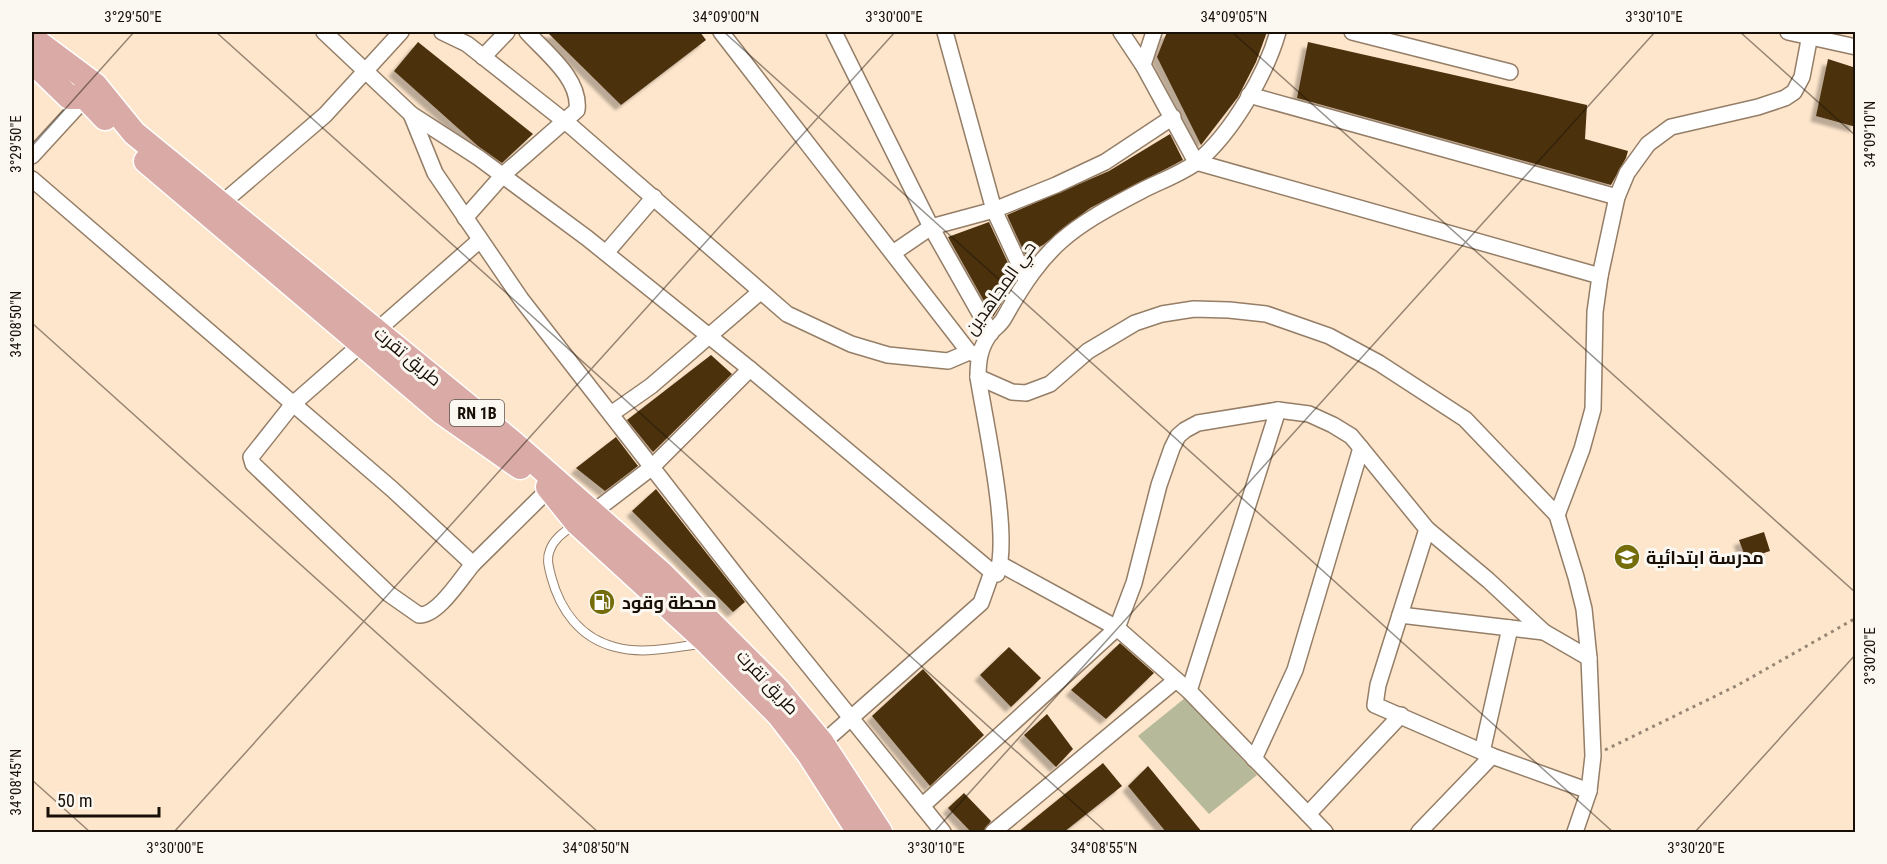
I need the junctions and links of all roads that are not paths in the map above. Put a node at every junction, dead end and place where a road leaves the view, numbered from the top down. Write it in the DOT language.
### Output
graph roads {
  1 [pos="324,32"];
  2 [pos="401,32"];
  3 [pos="442,32"];
  4 [pos="507,32"];
  5 [pos="527,32"];
  6 [pos="722,32"];
  7 [pos="834,32"];
  8 [pos="945,32"];
  9 [pos="1121,32"];
  10 [pos="1154,32"];
  11 [pos="1278,32"];
  12 [pos="1352,32"];
  13 [pos="1788,32"];
  14 [pos="1810,35"];
  15 [pos="32,38"];
  16 [pos="1856,47"];
  17 [pos="483,57"];
  18 [pos="32,61"];
  19 [pos="1143,65"];
  20 [pos="365,70"];
  21 [pos="1510,72"];
  22 [pos="90,92"];
  23 [pos="1249,96"];
  24 [pos="411,114"];
  25 [pos="1173,117"];
  26 [pos="563,120"];
  27 [pos="32,156"];
  28 [pos="1196,162"];
  29 [pos="503,175"];
  30 [pos="32,179"];
  31 [pos="1617,196"];
  32 [pos="654,197"];
  33 [pos="221,204"];
  34 [pos="994,210"];
  35 [pos="465,218"];
  36 [pos="932,227"];
  37 [pos="480,240"];
  38 [pos="606,253"];
  39 [pos="892,253"];
  40 [pos="1600,276"];
  41 [pos="1026,279"];
  42 [pos="760,291"];
  43 [pos="991,333"];
  44 [pos="708,336"];
  45 [pos="370,338"];
  46 [pos="973,354"];
  47 [pos="750,369"];
  48 [pos="978,378"];
  49 [pos="293,404"];
  50 [pos="1278,410"];
  51 [pos="611,414"];
  52 [pos="1361,448"];
  53 [pos="651,468"];
  54 [pos="550,488"];
  55 [pos="1557,515"];
  56 [pos="585,518"];
  57 [pos="1427,529"];
  58 [pos="472,564"];
  59 [pos="996,568"];
  60 [pos="1400,615"];
  61 [pos="1117,628"];
  62 [pos="1510,628"];
  63 [pos="1544,632"];
  64 [pos="716,640"];
  65 [pos="1589,658"];
  66 [pos="1176,680"];
  67 [pos="1189,692"];
  68 [pos="1401,715"];
  69 [pos="853,718"];
  70 [pos="816,749"];
  71 [pos="1487,754"];
  72 [pos="1254,759"];
  73 [pos="1589,791"];
  74 [pos="922,806"];
  75 [pos="1308,814"];
  76 [pos="859,832"];
  77 [pos="879,832"];
  78 [pos="943,832"];
  79 [pos="993,832"];
  80 [pos="1325,832"];
  81 [pos="1419,832"];
  82 [pos="1575,832"];
  1 -- 20 [label="street"];
  2 -- 20 [label="street"];
  3 -- 17 [label="street"];
  4 -- 17 [label="street"];
  5 -- 26 [label="street"];
  6 -- 39 [label="street"];
  7 -- 36 [label="street"];
  8 -- 34 [label="street"];
  9 -- 19 [label="street"];
  10 -- 19 [label="street"];
  11 -- 23 [label="street, حي المجاهدين"];
  12 -- 21 [label="street"];
  13 -- 14 [label="street"];
  14 -- 16 [label="street"];
  14 -- 31 [label="street"];
  15 -- 22 [label="main road, طريق تقرت / RN 1B"];
  17 -- 26 [label="street"];
  18 -- 22 [label="main road, طريق تقرت / RN 1B"];
  19 -- 25 [label="street"];
  20 -- 24 [label="street"];
  20 -- 33 [label="street"];
  22 -- 27 [label="street"];
  22 -- 33 [label="main road, طريق تقرت / RN 1B"];
  22 -- 45 [label="main road, طريق تقرت / RN 1B"];
  23 -- 28 [label="street, حي المجاهدين"];
  23 -- 31 [label="street"];
  24 -- 29 [label="street"];
  24 -- 35 [label="street"];
  25 -- 28 [label="street"];
  25 -- 34 [label="street"];
  26 -- 29 [label="street"];
  26 -- 32 [label="street"];
  28 -- 40 [label="street"];
  28 -- 41 [label="street, حي المجاهدين"];
  29 -- 35 [label="street"];
  29 -- 38 [label="street"];
  30 -- 49 [label="street"];
  31 -- 40 [label="street"];
  32 -- 38 [label="street"];
  32 -- 42 [label="street"];
  33 -- 45 [label="main road, طريق تقرت / RN 1B"];
  34 -- 36 [label="street"];
  34 -- 41 [label="street"];
  35 -- 37 [label="street"];
  36 -- 39 [label="street"];
  36 -- 43 [label="street"];
  37 -- 45 [label="street"];
  37 -- 51 [label="street"];
  38 -- 44 [label="street"];
  39 -- 46 [label="street"];
  40 -- 55 [label="street"];
  41 -- 43 [label="street, حي المجاهدين"];
  42 -- 44 [label="street"];
  42 -- 46 [label="street"];
  43 -- 46 [label="street, حي المجاهدين"];
  44 -- 47 [label="street"];
  44 -- 51 [label="street"];
  45 -- 49 [label="street"];
  45 -- 54 [label="main road, طريق تقرت / RN 1B"];
  45 -- 56 [label="main road, طريق تقرت / RN 1B"];
  46 -- 48 [label="street, حي المجاهدين"];
  47 -- 53 [label="street"];
  47 -- 59 [label="street"];
  48 -- 55 [label="street"];
  48 -- 59 [label="street, حي المجاهدين"];
  49 -- 58 [label="street"];
  49 -- 58 [label="street"];
  50 -- 52 [label="street"];
  50 -- 61 [label="street"];
  50 -- 67 [label="street"];
  51 -- 53 [label="street"];
  52 -- 57 [label="street"];
  52 -- 72 [label="street"];
  53 -- 56 [label="street"];
  53 -- 69 [label="street"];
  54 -- 56 [label="main road, طريق تقرت / RN 1B"];
  54 -- 58 [label="street"];
  55 -- 65 [label="street"];
  56 -- 64 [label="main road, طريق تقرت / RN 1B"];
  56 -- 64 [label="lane"];
  57 -- 60 [label="street"];
  57 -- 63 [label="street"];
  59 -- 61 [label="street"];
  59 -- 69 [label="street"];
  60 -- 62 [label="street"];
  60 -- 68 [label="street"];
  61 -- 66 [label="street"];
  61 -- 74 [label="street"];
  62 -- 63 [label="street"];
  62 -- 71 [label="street"];
  63 -- 65 [label="street"];
  64 -- 70 [label="main road, طريق تقرت / RN 1B"];
  65 -- 73 [label="street"];
  66 -- 67 [label="street"];
  66 -- 79 [label="street"];
  67 -- 72 [label="street"];
  68 -- 71 [label="street"];
  68 -- 75 [label="street"];
  69 -- 70 [label="street"];
  69 -- 74 [label="street"];
  70 -- 76 [label="main road, طريق تقرت / RN 1B"];
  70 -- 77 [label="main road, طريق تقرت / RN 1B"];
  71 -- 73 [label="street"];
  71 -- 81 [label="street"];
  72 -- 75 [label="street"];
  73 -- 82 [label="street"];
  74 -- 78 [label="street"];
  75 -- 80 [label="street"];
}
